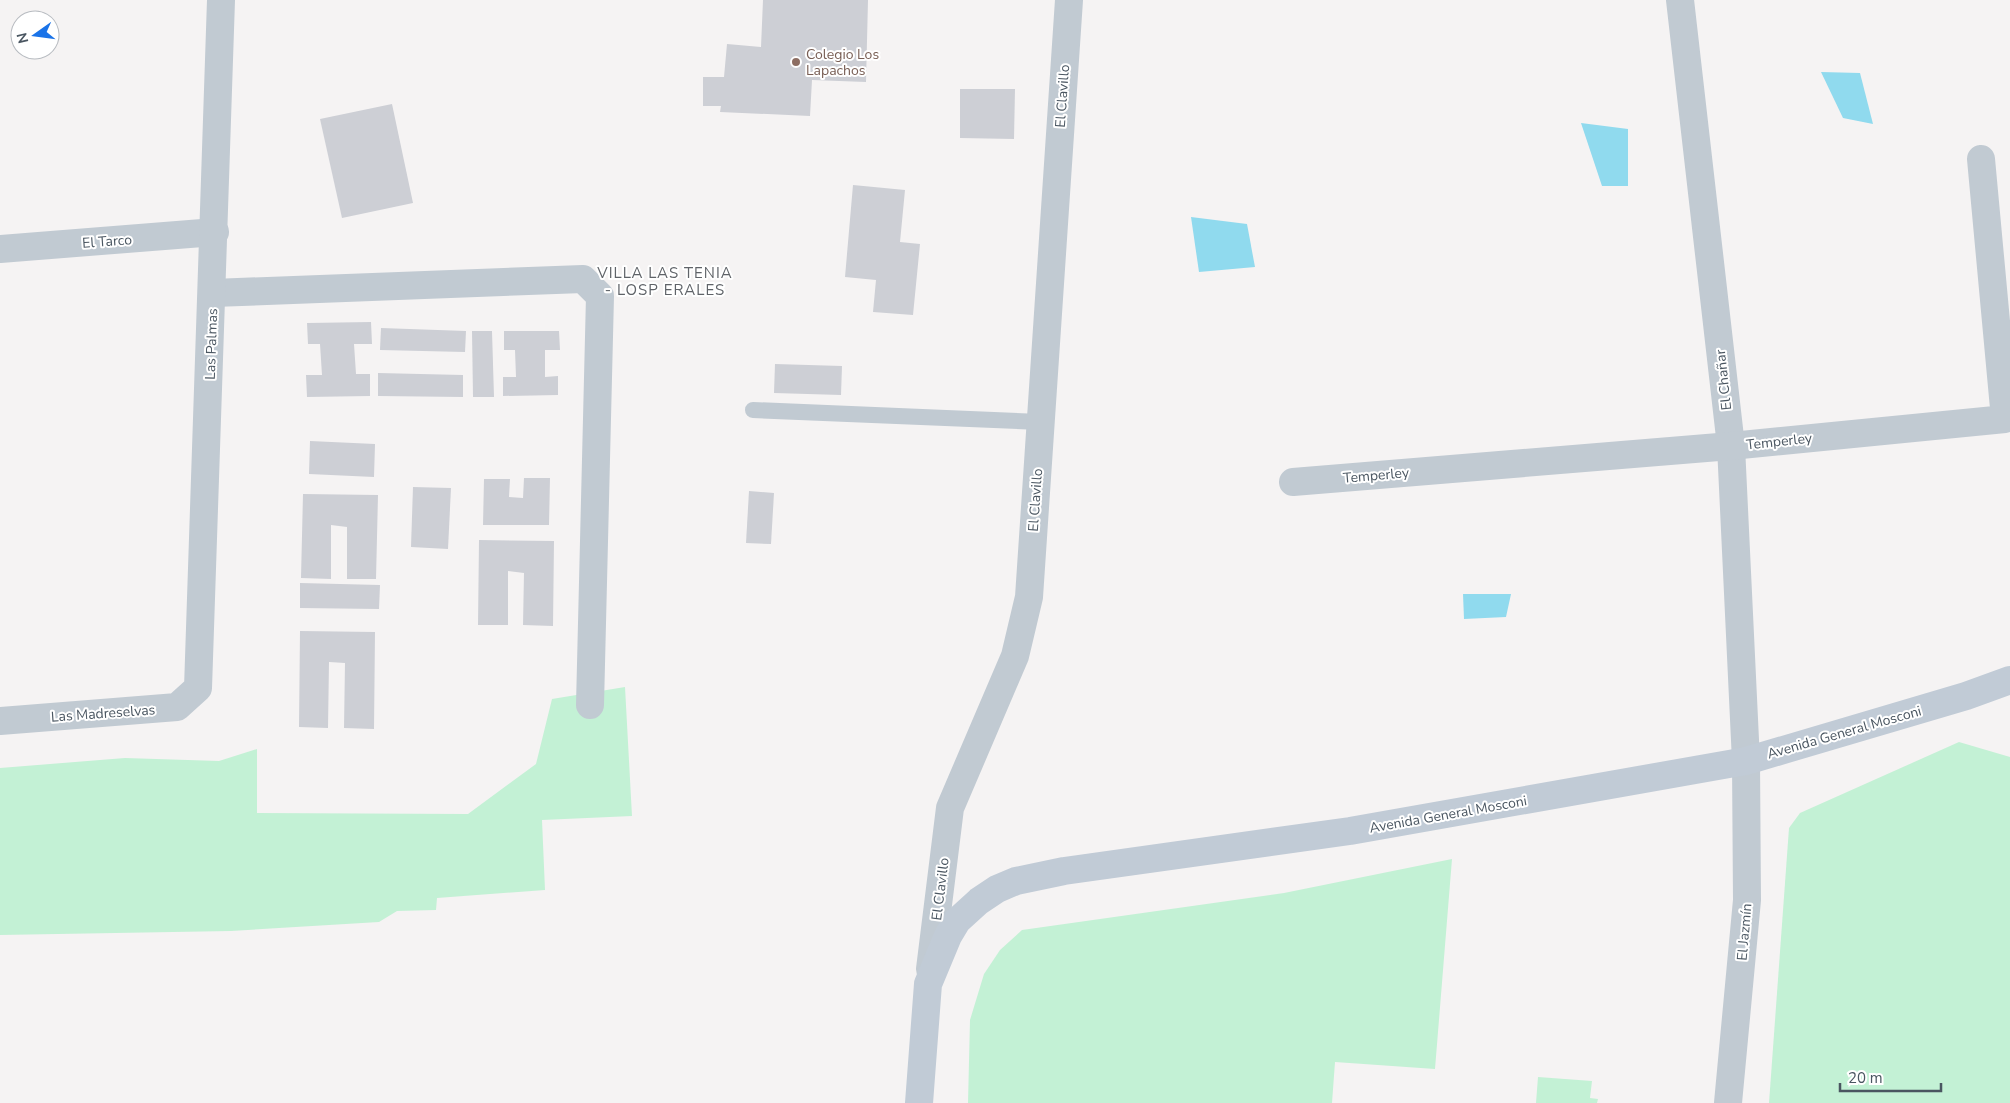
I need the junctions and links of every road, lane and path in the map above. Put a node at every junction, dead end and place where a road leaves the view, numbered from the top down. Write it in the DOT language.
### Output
graph roads {
  1 [pos="221,0"];
  2 [pos="1069,0"];
  3 [pos="1680,0"];
  4 [pos="1981,159"];
  5 [pos="215,232"];
  6 [pos="0,249"];
  7 [pos="213,293"];
  8 [pos="754,410"];
  9 [pos="1040,422"];
  10 [pos="1731,446"];
  11 [pos="1293,482"];
  12 [pos="2010,680"];
  13 [pos="198,688"];
  14 [pos="590,705"];
  15 [pos="0,721"];
  16 [pos="1746,761"];
  17 [pos="928,984"];
  18 [pos="919,1103"];
  19 [pos="1728,1103"];
  1 -- 5 [label="street, Las Palmas"];
  2 -- 9 [label="street, El Clavillo"];
  3 -- 10 [label="street, El Chañar"];
  4 -- 10 [label="street, Temperley"];
  5 -- 6 [label="street, El Tarco"];
  5 -- 7 [label="street, Las Palmas"];
  7 -- 13 [label="street, Las Palmas"];
  7 -- 14 [label="street"];
  8 -- 9 [label="lane"];
  9 -- 17 [label="street, El Clavillo"];
  10 -- 11 [label="street, Temperley"];
  10 -- 16 [label="street, El Chañar"];
  12 -- 16 [label="main road, Avenida General Mosconi"];
  13 -- 15 [label="street, Las Madreselvas"];
  16 -- 17 [label="main road, Avenida General Mosconi"];
  16 -- 19 [label="street, El Jazmín"];
  17 -- 18 [label="main road, Avenida General Mosconi"];
}
